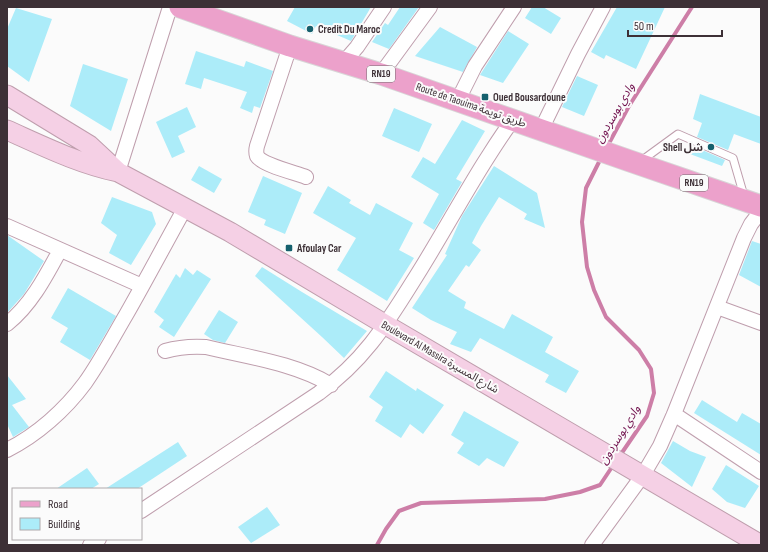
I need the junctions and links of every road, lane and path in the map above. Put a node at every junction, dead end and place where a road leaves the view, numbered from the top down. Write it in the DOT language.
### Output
graph roads {
  1 [pos="170,7"];
  2 [pos="180,7"];
  3 [pos="384,7"];
  4 [pos="430,7"];
  5 [pos="514,7"];
  6 [pos="603,7"];
  7 [pos="290,46"];
  8 [pos="344,62"];
  9 [pos="381,74"];
  10 [pos="7,95"];
  11 [pos="458,100"];
  12 [pos="512,120"];
  13 [pos="7,130"];
  14 [pos="541,130"];
  15 [pos="632,162"];
  16 [pos="118,172"];
  17 [pos="306,177"];
  18 [pos="756,206"];
  19 [pos="185,208"];
  20 [pos="7,226"];
  21 [pos="60,250"];
  22 [pos="142,286"];
  23 [pos="717,307"];
  24 [pos="761,323"];
  25 [pos="7,324"];
  26 [pos="386,325"];
  27 [pos="164,351"];
  28 [pos="331,385"];
  29 [pos="674,414"];
  30 [pos="7,450"];
  31 [pos="761,472"];
  32 [pos="638,473"];
  33 [pos="142,510"];
  34 [pos="761,544"];
  35 [pos="592,545"];
  1 -- 16 [label="street"];
  2 -- 7 [label="main road, Route de Taouima طريق تويمة / RN19"];
  3 -- 8 [label="street"];
  4 -- 9 [label="street"];
  5 -- 11 [label="street"];
  6 -- 14 [label="street"];
  7 -- 8 [label="main road, Route de Taouima طريق تويمة / RN19"];
  7 -- 17 [label="street"];
  8 -- 9 [label="main road, Route de Taouima طريق تويمة / RN19"];
  9 -- 11 [label="main road, Route de Taouima طريق تويمة / RN19"];
  10 -- 16 [label="main road, Boulevard Al Massira شارع المسيرة"];
  11 -- 12 [label="main road, Route de Taouima طريق تويمة / RN19"];
  12 -- 14 [label="main road, Route de Taouima طريق تويمة / RN19"];
  12 -- 26 [label="street"];
  13 -- 16 [label="main road, Boulevard Al Massira شارع المسيرة"];
  14 -- 15 [label="main road, Route de Taouima طريق تويمة / RN19"];
  15 -- 18 [label="main road, Route de Taouima طريق تويمة / RN19"];
  15 -- 18 [label="lane"];
  16 -- 19 [label="main road, Boulevard Al Massira شارع المسيرة"];
  18 -- 23 [label="street"];
  19 -- 22 [label="street"];
  19 -- 26 [label="main road, Boulevard Al Massira شارع المسيرة"];
  20 -- 21 [label="street"];
  21 -- 22 [label="street"];
  21 -- 25 [label="street"];
  22 -- 30 [label="street"];
  23 -- 24 [label="street"];
  23 -- 29 [label="street"];
  26 -- 28 [label="street"];
  26 -- 32 [label="main road, Boulevard Al Massira شارع المسيرة"];
  27 -- 28 [label="street"];
  28 -- 33 [label="street"];
  29 -- 31 [label="street"];
  29 -- 32 [label="street"];
  32 -- 34 [label="main road, Boulevard Al Massira شارع المسيرة"];
  32 -- 35 [label="street"];
}
